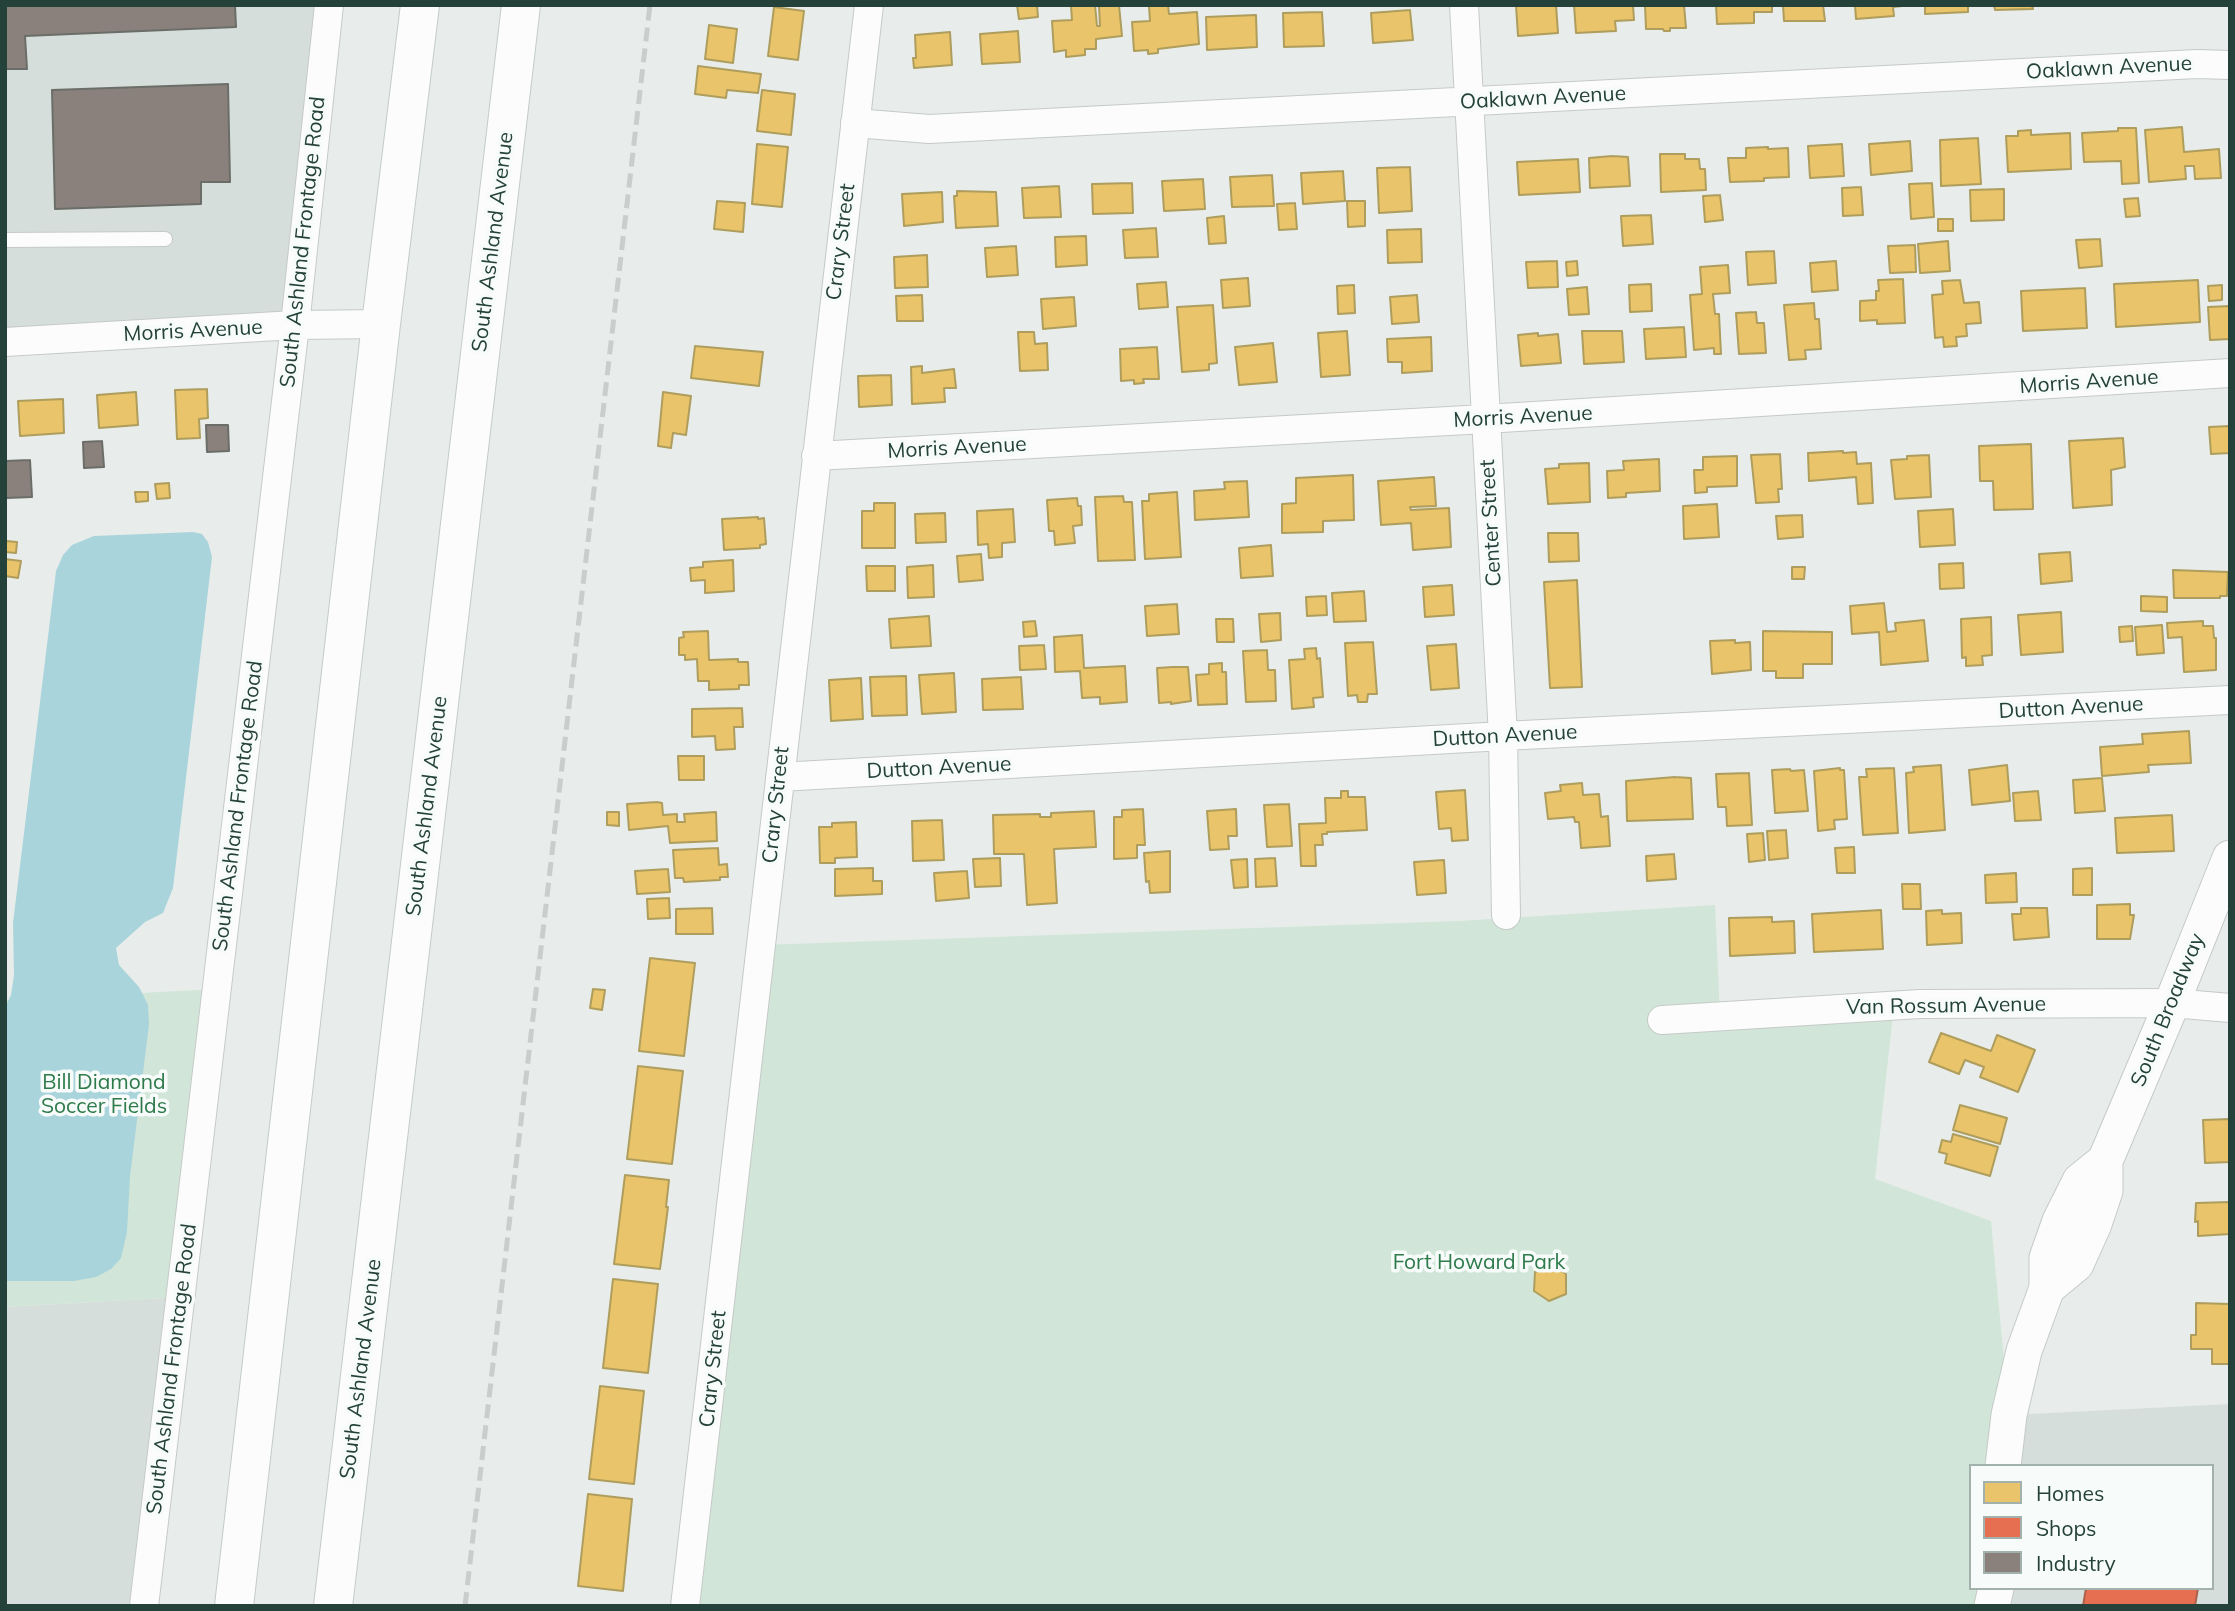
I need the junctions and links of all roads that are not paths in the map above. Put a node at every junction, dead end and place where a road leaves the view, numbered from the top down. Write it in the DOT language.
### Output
graph roads {
  1 [pos="329,5"];
  2 [pos="420,5"];
  3 [pos="521,5"];
  4 [pos="869,5"];
  5 [pos="1464,5"];
  6 [pos="2230,65"];
  7 [pos="1469,101"];
  8 [pos="855,123"];
  9 [pos="165,239"];
  10 [pos="5,240"];
  11 [pos="381,324"];
  12 [pos="295,325"];
  13 [pos="5,342"];
  14 [pos="2230,373"];
  15 [pos="1485,419"];
  16 [pos="816,456"];
  17 [pos="2230,699"];
  18 [pos="1503,736"];
  19 [pos="780,777"];
  20 [pos="2230,858"];
  21 [pos="1506,915"];
  22 [pos="2172,1003"];
  23 [pos="2230,1008"];
  24 [pos="1662,1020"];
  25 [pos="2003,1464"];
  26 [pos="144,1606"];
  27 [pos="234,1606"];
  28 [pos="333,1606"];
  29 [pos="685,1606"];
  1 -- 12 [label="street, South Ashland Frontage Road"];
  2 -- 11 [label="main road"];
  3 -- 28 [label="main road, South Ashland Avenue"];
  4 -- 8 [label="street, Crary Street"];
  5 -- 7 [label="street, Center Street"];
  6 -- 7 [label="street, Oaklawn Avenue"];
  7 -- 8 [label="street, Oaklawn Avenue"];
  7 -- 15 [label="street, Center Street"];
  8 -- 16 [label="street, Crary Street"];
  9 -- 10 [label="lane"];
  11 -- 12 [label="street, Morris Avenue"];
  11 -- 27 [label="main road"];
  12 -- 13 [label="street, Morris Avenue"];
  12 -- 26 [label="street, South Ashland Frontage Road"];
  14 -- 15 [label="street, Morris Avenue"];
  15 -- 16 [label="street, Morris Avenue"];
  15 -- 18 [label="street, Center Street"];
  16 -- 19 [label="street, Crary Street"];
  17 -- 18 [label="street, Dutton Avenue"];
  18 -- 19 [label="street, Dutton Avenue"];
  18 -- 21 [label="street, Center Street"];
  19 -- 29 [label="street, Crary Street"];
  20 -- 22 [label="street, South Broadway"];
  22 -- 23 [label="street, Van Rossum Avenue"];
  22 -- 24 [label="street, Van Rossum Avenue"];
  22 -- 25 [label="street, South Broadway"];
}
